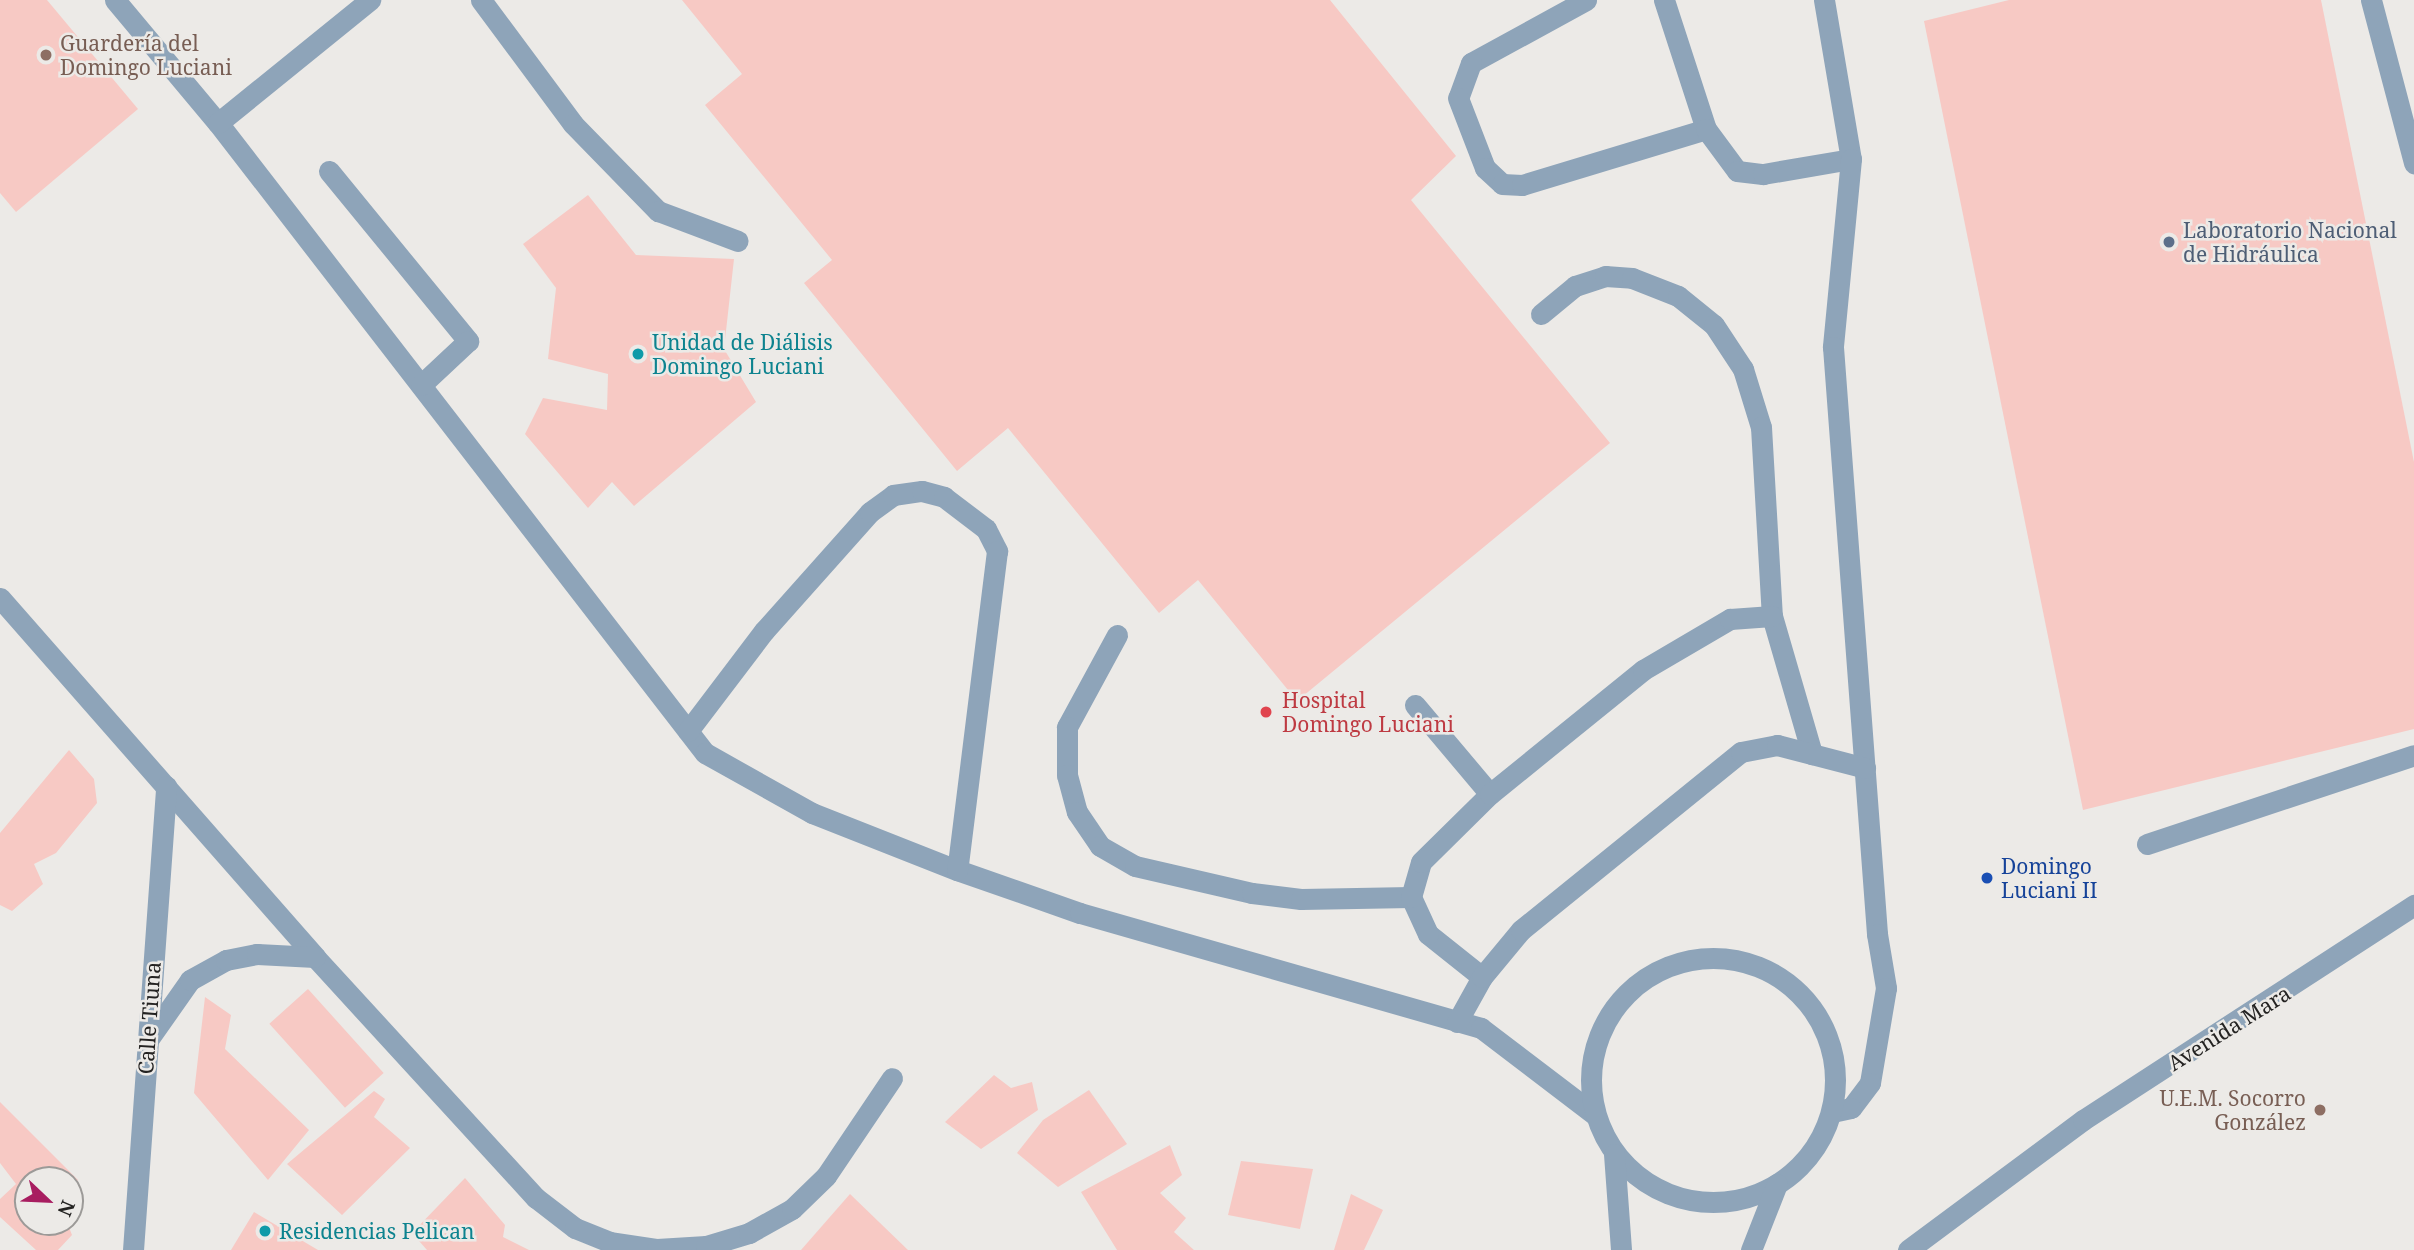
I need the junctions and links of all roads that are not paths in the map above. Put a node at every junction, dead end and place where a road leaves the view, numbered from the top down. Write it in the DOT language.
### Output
graph roads {
  1 [pos="115,0"];
  2 [pos="370,0"];
  3 [pos="481,0"];
  4 [pos="1586,0"];
  5 [pos="1664,0"];
  6 [pos="1824,0"];
  7 [pos="2371,0"];
  8 [pos="218,123"];
  9 [pos="1706,129"];
  10 [pos="1851,159"];
  11 [pos="2414,163"];
  12 [pos="329,171"];
  13 [pos="738,241"];
  14 [pos="1541,314"];
  15 [pos="421,385"];
  16 [pos="0,598"];
  17 [pos="1772,616"];
  18 [pos="1117,635"];
  19 [pos="1415,705"];
  20 [pos="688,731"];
  21 [pos="1812,754"];
  22 [pos="2414,755"];
  23 [pos="1865,768"];
  24 [pos="166,786"];
  25 [pos="1490,794"];
  26 [pos="2147,844"];
  27 [pos="957,870"];
  28 [pos="1411,897"];
  29 [pos="2414,905"];
  30 [pos="315,957"];
  31 [pos="1482,977"];
  32 [pos="1457,1021"];
  33 [pos="147,1044"];
  34 [pos="892,1077"];
  35 [pos="1832,1112"];
  36 [pos="1595,1115"];
  37 [pos="1614,1154"];
  38 [pos="1777,1184"];
  39 [pos="133,1250"];
  40 [pos="1621,1250"];
  41 [pos="1751,1250"];
  42 [pos="1908,1250"];
  1 -- 8 [label="street"];
  2 -- 8 [label="street"];
  3 -- 13 [label="street"];
  4 -- 9 [label="street"];
  5 -- 9 [label="street"];
  6 -- 10 [label="street"];
  7 -- 11 [label="street"];
  8 -- 15 [label="street"];
  9 -- 10 [label="street"];
  10 -- 23 [label="street"];
  12 -- 15 [label="street"];
  14 -- 17 [label="street"];
  15 -- 20 [label="street"];
  16 -- 24 [label="street"];
  17 -- 21 [label="street"];
  17 -- 25 [label="street"];
  18 -- 28 [label="street"];
  19 -- 25 [label="street"];
  20 -- 27 [label="street"];
  20 -- 27 [label="street"];
  21 -- 23 [label="street"];
  21 -- 31 [label="street"];
  22 -- 26 [label="street"];
  23 -- 35 [label="street"];
  24 -- 30 [label="street"];
  24 -- 33 [label="street, Calle Tiuna"];
  25 -- 28 [label="street"];
  27 -- 32 [label="street"];
  28 -- 31 [label="street"];
  29 -- 42 [label="street, Avenida Mara"];
  30 -- 33 [label="street"];
  30 -- 34 [label="street"];
  31 -- 32 [label="street"];
  32 -- 36 [label="street"];
  33 -- 39 [label="street, Calle Tiuna"];
  35 -- 36 [label="street"];
  35 -- 38 [label="street"];
  36 -- 37 [label="street"];
  37 -- 38 [label="street"];
  37 -- 40 [label="street"];
  38 -- 41 [label="street"];
}
